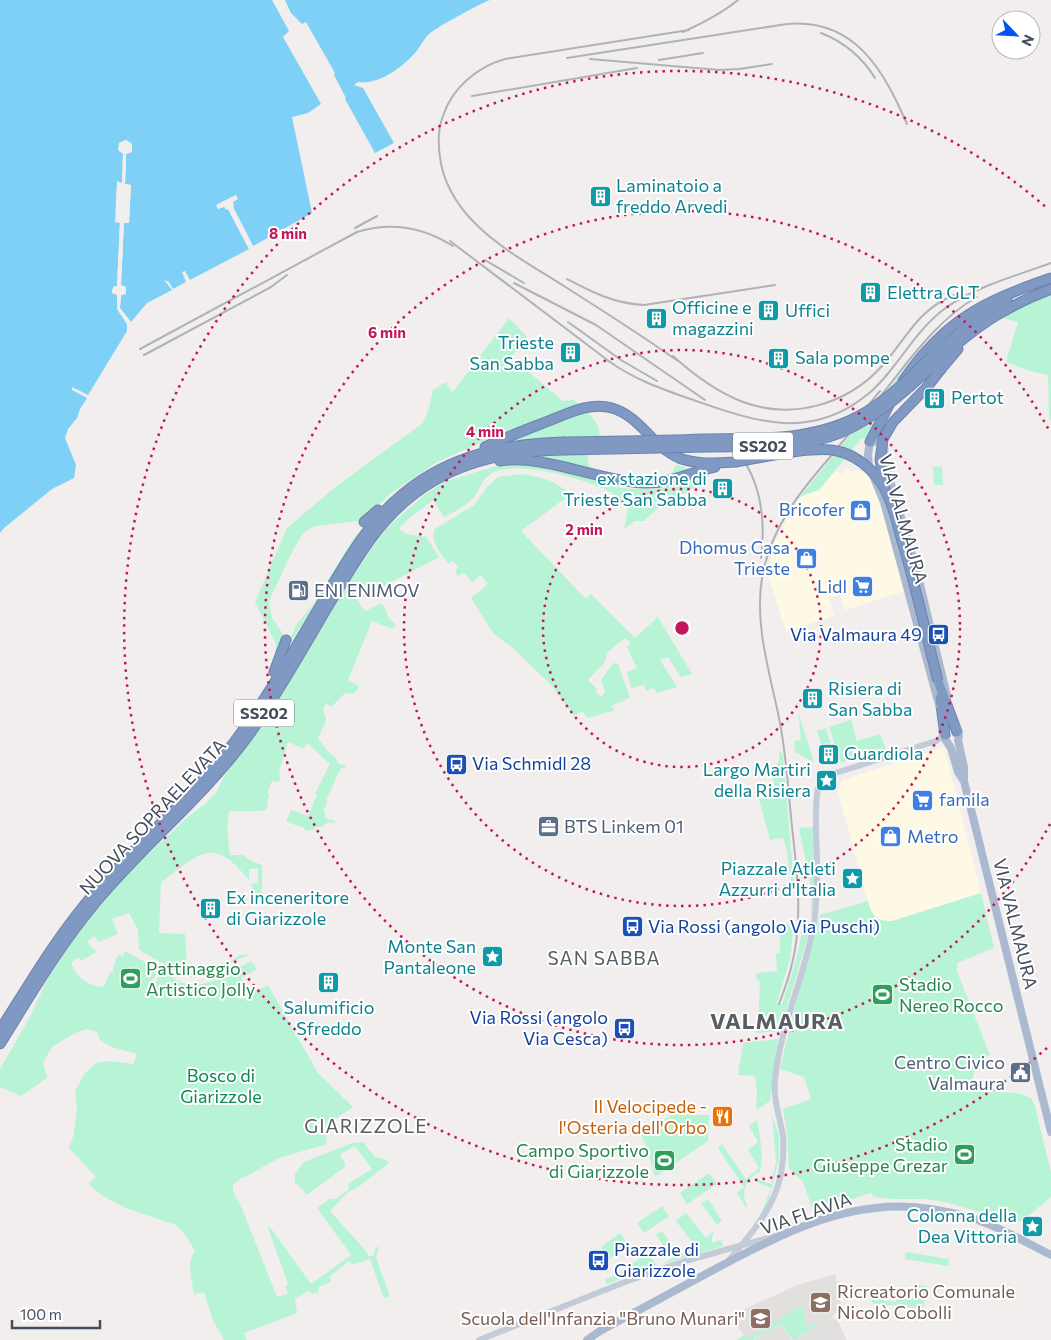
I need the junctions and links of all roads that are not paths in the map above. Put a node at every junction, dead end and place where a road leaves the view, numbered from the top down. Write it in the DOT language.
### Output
graph roads {
  1 [pos="1051,279"];
  2 [pos="1051,289"];
  3 [pos="938,362"];
  4 [pos="870,442"];
  5 [pos="563,446"];
  6 [pos="736,462"];
  7 [pos="450,464"];
  8 [pos="433,482"];
  9 [pos="412,486"];
  10 [pos="886,492"];
  11 [pos="364,522"];
  12 [pos="286,640"];
  13 [pos="938,681"];
  14 [pos="246,727"];
  15 [pos="958,736"];
  16 [pos="947,740"];
  17 [pos="964,781"];
  18 [pos="54,960"];
  19 [pos="0,1030"];
  20 [pos="0,1044"];
  21 [pos="0,1052"];
  22 [pos="1051,1099"];
  23 [pos="1044,1104"];
  24 [pos="1051,1132"];
  25 [pos="763,1231"];
  26 [pos="788,1233"];
  27 [pos="743,1244"];
  28 [pos="1050,1254"];
  29 [pos="727,1263"];
  30 [pos="504,1329"];
  31 [pos="479,1340"];
  32 [pos="494,1340"];
  33 [pos="587,1340"];
  1 -- 3 [label="highway, NUOVA SOPRAELEVATA / SS202"];
  1 -- 4 [label="highway"];
  2 -- 3 [label="highway"];
  3 -- 5 [label="highway, NUOVA SOPRAELEVATA / SS202, bridge"];
  3 -- 10 [label="highway, bridge"];
  4 -- 15 [label="main road, VIA VALMAURA"];
  4 -- 16 [label="main road, VIA VALMAURA"];
  5 -- 7 [label="highway, NUOVA SOPRAELEVATA / SS202"];
  5 -- 8 [label="highway, NUOVA SOPRAELEVATA / SS202"];
  6 -- 7 [label="highway, bridge"];
  6 -- 8 [label="highway"];
  6 -- 10 [label="highway, bridge"];
  7 -- 9 [label="highway, NUOVA SOPRAELEVATA / SS202"];
  8 -- 18 [label="highway, NUOVA SOPRAELEVATA / SS202"];
  9 -- 11 [label="highway"];
  9 -- 14 [label="highway, NUOVA SOPRAELEVATA / SS202"];
  10 -- 13 [label="highway, bridge"];
  12 -- 14 [label="highway"];
  13 -- 15 [label="highway"];
  13 -- 16 [label="highway"];
  14 -- 19 [label="highway, NUOVA SOPRAELEVATA / SS202"];
  15 -- 16 [label="main road"];
  15 -- 16 [label="main road"];
  15 -- 17 [label="main road, VIA VALMAURA"];
  16 -- 17 [label="main road, VIA VALMAURA"];
  16 -- 25 [label="street"];
  17 -- 23 [label="main road, VIA VALMAURA"];
  18 -- 20 [label="highway, NUOVA SOPRAELEVATA / SS202"];
  18 -- 21 [label="highway"];
  22 -- 23 [label="main road"];
  23 -- 24 [label="main road, VIA VALMAURA"];
  25 -- 26 [label="street"];
  25 -- 27 [label="street"];
  25 -- 27 [label="street"];
  26 -- 28 [label="main road, VIA FLAVIA"];
  26 -- 29 [label="main road, VIA FLAVIA"];
  27 -- 29 [label="street"];
  27 -- 30 [label="street"];
  29 -- 33 [label="main road, VIA FLAVIA"];
  30 -- 31 [label="street"];
  30 -- 32 [label="street"];
}
